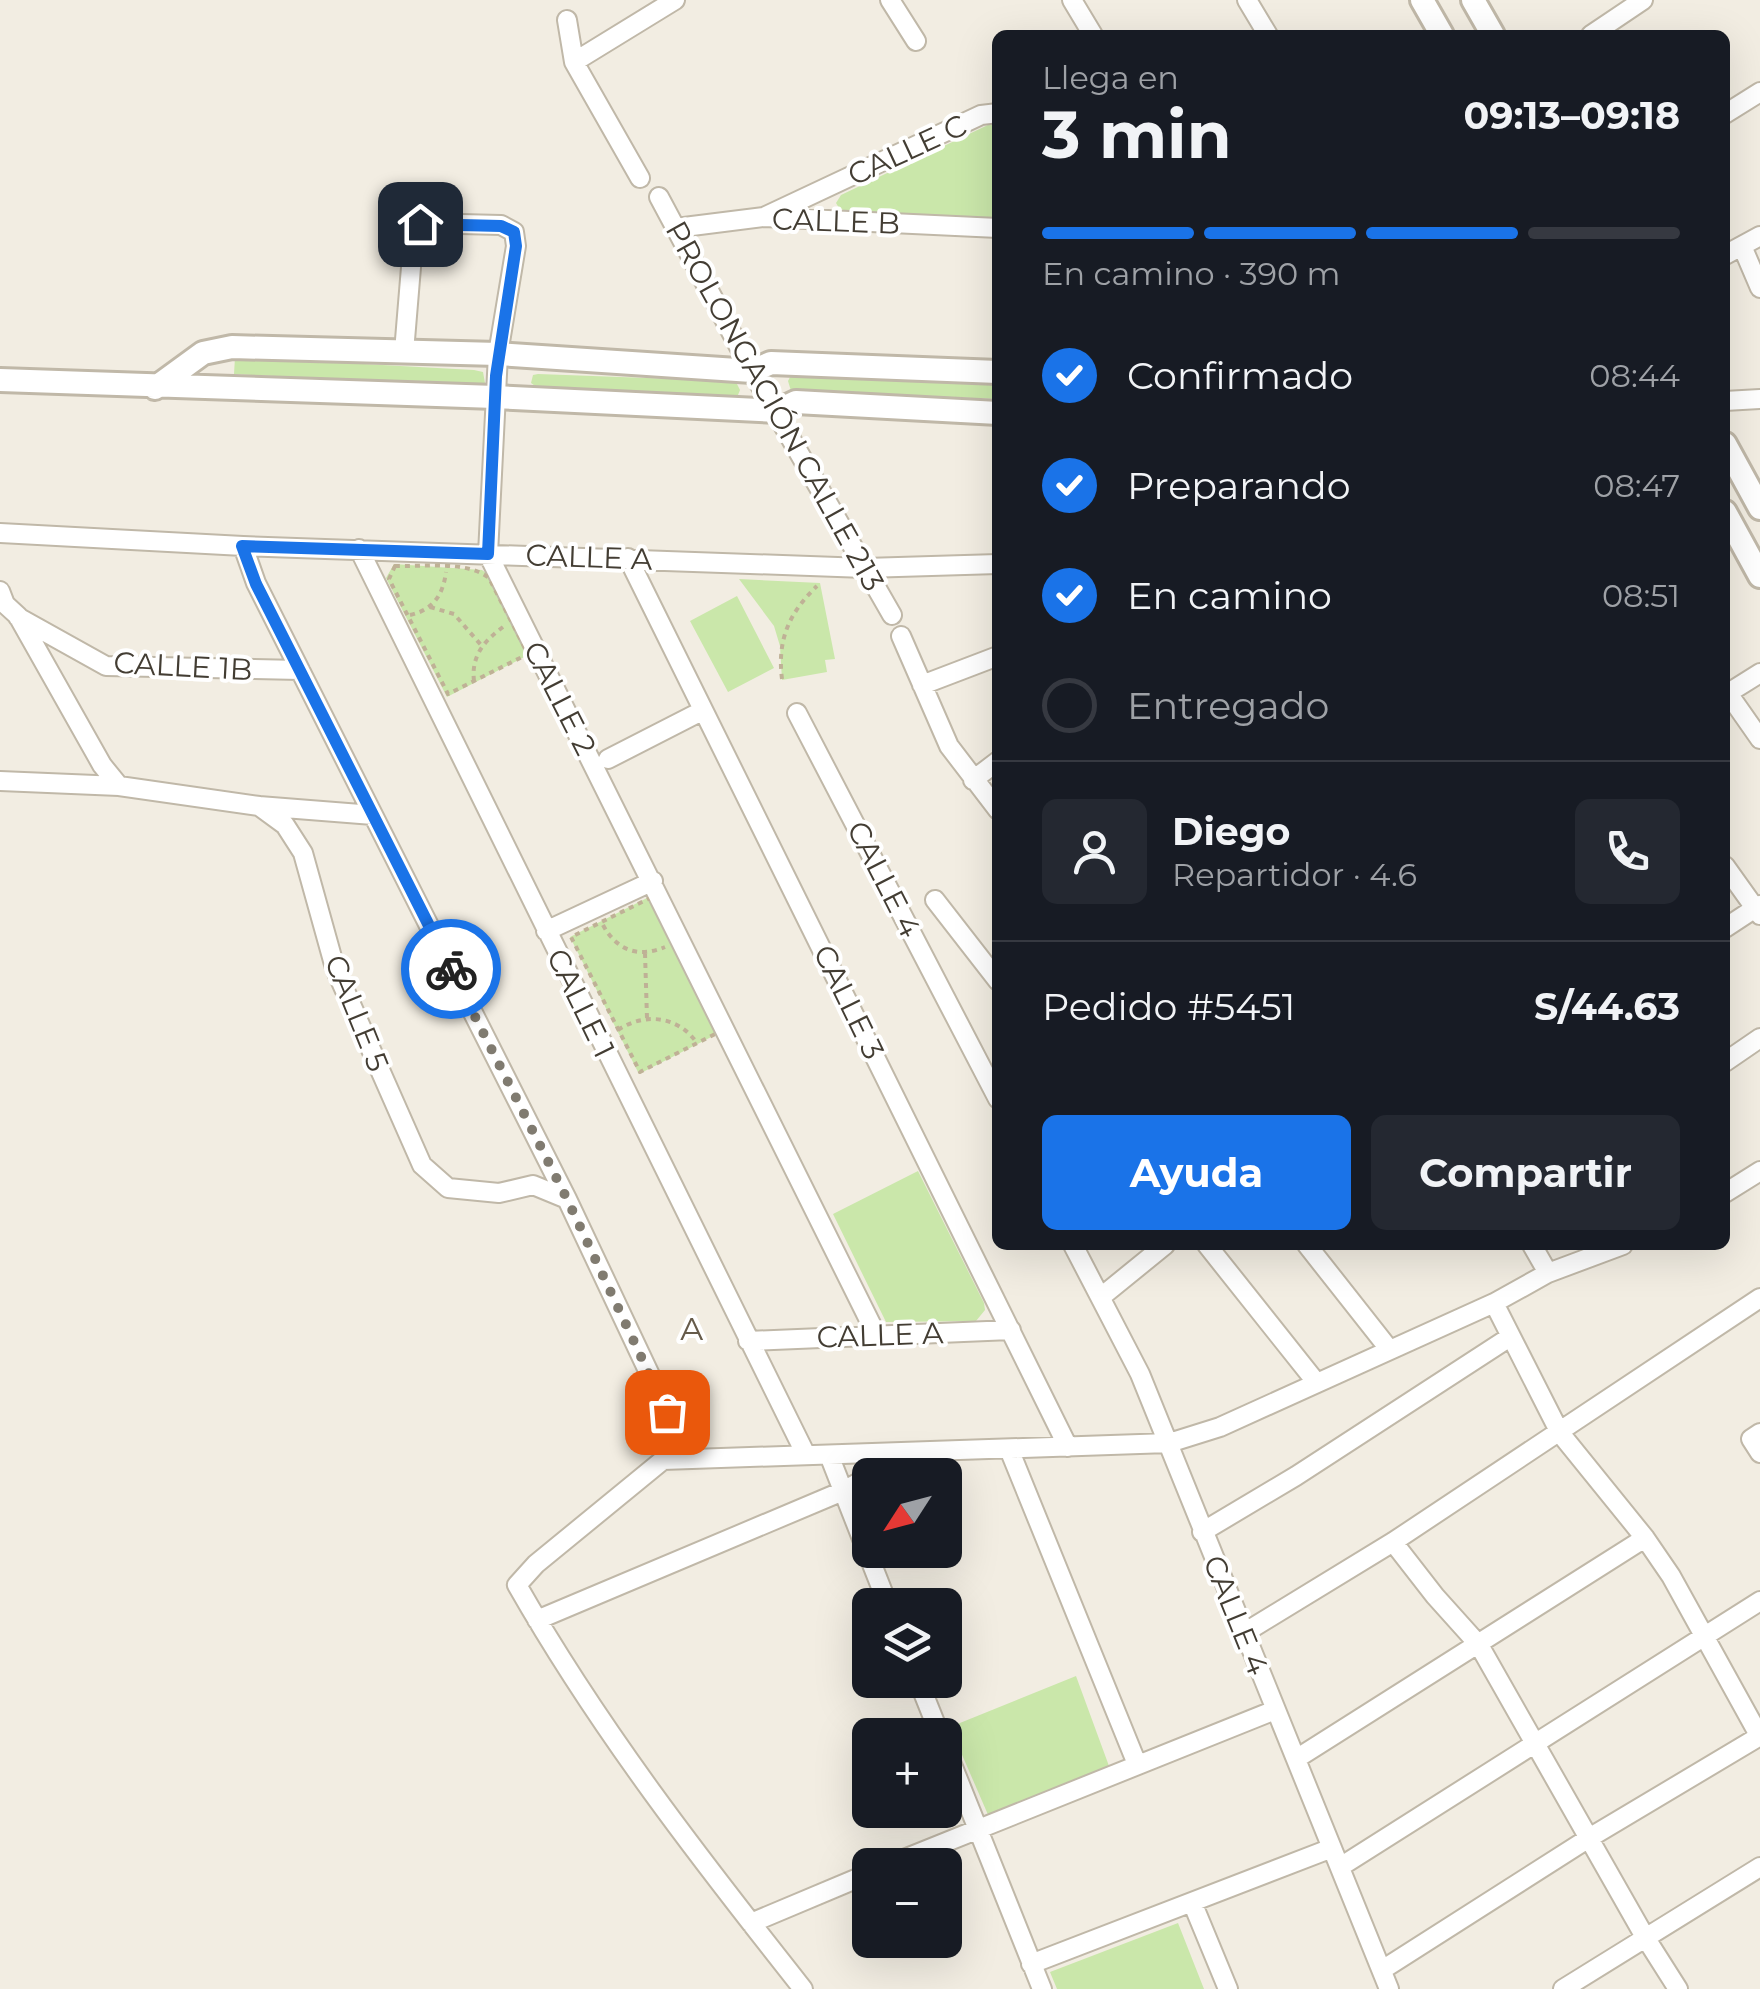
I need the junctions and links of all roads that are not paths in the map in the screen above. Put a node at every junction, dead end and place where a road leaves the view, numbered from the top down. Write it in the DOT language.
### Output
graph roads {
  1 [pos="675,0"];
  2 [pos="890,0"];
  3 [pos="1072,0"];
  4 [pos="1247,0"];
  5 [pos="1422,0"];
  6 [pos="1473,0"];
  7 [pos="1643,0"];
  8 [pos="567,20"];
  9 [pos="1091,30"];
  10 [pos="1265,30"];
  11 [pos="1439,30"];
  12 [pos="1490,30"];
  13 [pos="1598,30"];
  14 [pos="916,40"];
  15 [pos="574,62"];
  16 [pos="1760,92"];
  17 [pos="1730,111"];
  18 [pos="992,114"];
  19 [pos="640,178"];
  20 [pos="658,196"];
  21 [pos="764,217"];
  22 [pos="676,228"];
  23 [pos="992,228"];
  24 [pos="1760,236"];
  25 [pos="1733,250"];
  26 [pos="1760,288"];
  27 [pos="404,352"];
  28 [pos="498,354"];
  29 [pos="752,371"];
  30 [pos="992,372"];
  31 [pos="0,380"];
  32 [pos="155,388"];
  33 [pos="495,397"];
  34 [pos="1760,399"];
  35 [pos="1730,401"];
  36 [pos="777,411"];
  37 [pos="992,412"];
  38 [pos="1730,453"];
  39 [pos="1760,508"];
  40 [pos="1730,521"];
  41 [pos="0,533"];
  42 [pos="242,546"];
  43 [pos="359,549"];
  44 [pos="488,554"];
  45 [pos="628,558"];
  46 [pos="992,564"];
  47 [pos="865,568"];
  48 [pos="1760,576"];
  49 [pos="6,604"];
  50 [pos="892,616"];
  51 [pos="901,636"];
  52 [pos="992,658"];
  53 [pos="300,670"];
  54 [pos="1760,673"];
  55 [pos="922,685"];
  56 [pos="1730,690"];
  57 [pos="1730,697"];
  58 [pos="798,714"];
  59 [pos="694,715"];
  60 [pos="1760,738"];
  61 [pos="608,759"];
  62 [pos="992,765"];
  63 [pos="0,780"];
  64 [pos="973,780"];
  65 [pos="119,786"];
  66 [pos="992,803"];
  67 [pos="259,806"];
  68 [pos="373,815"];
  69 [pos="1730,873"];
  70 [pos="653,880"];
  71 [pos="935,900"];
  72 [pos="1758,909"];
  73 [pos="1730,925"];
  74 [pos="546,931"];
  75 [pos="992,972"];
  76 [pos="1760,1038"];
  77 [pos="1730,1059"];
  78 [pos="992,1081"];
  79 [pos="1760,1171"];
  80 [pos="1730,1190"];
  81 [pos="567,1199"];
  82 [pos="1076,1250"];
  83 [pos="1159,1250"];
  84 [pos="1211,1250"];
  85 [pos="1311,1250"];
  86 [pos="1535,1250"];
  87 [pos="1610,1250"];
  88 [pos="1548,1273"];
  89 [pos="1100,1297"];
  90 [pos="1760,1298"];
  91 [pos="1494,1303"];
  92 [pos="1011,1330"];
  93 [pos="877,1336"];
  94 [pos="1510,1337"];
  95 [pos="748,1341"];
  96 [pos="1389,1349"];
  97 [pos="1316,1382"];
  98 [pos="1560,1433"];
  99 [pos="1760,1434"];
  100 [pos="1169,1443"];
  101 [pos="1068,1446"];
  102 [pos="1009,1449"];
  103 [pos="914,1452"];
  104 [pos="1760,1453"];
  105 [pos="829,1455"];
  106 [pos="806,1456"];
  107 [pos="903,1458"];
  108 [pos="676,1460"];
  109 [pos="852,1486"];
  110 [pos="843,1491"];
  111 [pos="1202,1532"];
  112 [pos="1645,1538"];
  113 [pos="1394,1542"];
  114 [pos="881,1588"];
  115 [pos="1760,1601"];
  116 [pos="537,1620"];
  117 [pos="1244,1633"];
  118 [pos="1706,1636"];
  119 [pos="1480,1644"];
  120 [pos="1275,1710"];
  121 [pos="1760,1736"];
  122 [pos="1535,1742"];
  123 [pos="1296,1760"];
  124 [pos="1138,1764"];
  125 [pos="962,1790"];
  126 [pos="977,1828"];
  127 [pos="1590,1838"];
  128 [pos="929,1848"];
  129 [pos="1332,1848"];
  130 [pos="1760,1867"];
  131 [pos="1340,1868"];
  132 [pos="852,1881"];
  133 [pos="1192,1902"];
  134 [pos="751,1923"];
  135 [pos="1644,1937"];
  136 [pos="1031,1964"];
  137 [pos="1382,1970"];
  138 [pos="803,1989"];
  139 [pos="1042,1989"];
  140 [pos="1228,1989"];
  141 [pos="1389,1989"];
  142 [pos="1563,1989"];
  143 [pos="1678,1989"];
  1 -- 15 [label="street"];
  2 -- 14 [label="street"];
  3 -- 9 [label="street"];
  4 -- 10 [label="street"];
  5 -- 11 [label="street"];
  6 -- 12 [label="street"];
  7 -- 13 [label="street"];
  8 -- 15 [label="street"];
  15 -- 19 [label="street"];
  16 -- 17 [label="street"];
  18 -- 21 [label="street, CALLE C"];
  20 -- 22 [label="street, PROLONGACIÓN CALLE 213"];
  21 -- 22 [label="street, CALLE B"];
  21 -- 23 [label="street, CALLE B"];
  22 -- 29 [label="street, PROLONGACIÓN CALLE 213"];
  24 -- 25 [label="street"];
  25 -- 26 [label="street"];
  27 -- 28 [label="street"];
  27 -- 28 [label="street, CALLE 2"];
  27 -- 32 [label="street"];
  28 -- 29 [label="street"];
  28 -- 33 [label="street, CALLE 2"];
  29 -- 30 [label="street"];
  29 -- 36 [label="street, PROLONGACIÓN CALLE 213"];
  31 -- 32 [label="street"];
  32 -- 33 [label="street"];
  33 -- 36 [label="street"];
  33 -- 44 [label="street, CALLE 2"];
  34 -- 35 [label="street"];
  36 -- 37 [label="street"];
  36 -- 47 [label="street, PROLONGACIÓN CALLE 213"];
  38 -- 39 [label="street"];
  40 -- 48 [label="street"];
  41 -- 42 [label="street, CALLE A"];
  42 -- 43 [label="street, CALLE A"];
  42 -- 53 [label="street"];
  43 -- 44 [label="street, CALLE A"];
  43 -- 74 [label="street, CALLE 1"];
  44 -- 45 [label="street, CALLE A"];
  44 -- 70 [label="street, CALLE 2"];
  45 -- 47 [label="street, CALLE A"];
  45 -- 92 [label="street, CALLE 3"];
  46 -- 47 [label="street, CALLE A"];
  47 -- 50 [label="street, PROLONGACIÓN CALLE 213"];
  49 -- 53 [label="street, CALLE 1B"];
  49 -- 65 [label="street"];
  51 -- 55 [label="street"];
  52 -- 55 [label="street"];
  53 -- 68 [label="street"];
  54 -- 56 [label="street"];
  55 -- 64 [label="street"];
  57 -- 60 [label="street"];
  58 -- 78 [label="street, CALLE 4"];
  59 -- 61 [label="street"];
  62 -- 64 [label="street"];
  63 -- 65 [label="street"];
  64 -- 66 [label="street"];
  65 -- 67 [label="street"];
  67 -- 68 [label="street"];
  67 -- 81 [label="street, CALLE 5"];
  68 -- 81 [label="street"];
  69 -- 72 [label="street"];
  70 -- 74 [label="street"];
  70 -- 93 [label="street, CALLE 2"];
  71 -- 75 [label="street"];
  72 -- 73 [label="street"];
  74 -- 95 [label="street, CALLE 1"];
  76 -- 77 [label="street"];
  79 -- 80 [label="street"];
  81 -- 108 [label="street"];
  82 -- 89 [label="street, CALLE 4"];
  83 -- 89 [label="street"];
  84 -- 97 [label="street"];
  85 -- 96 [label="street"];
  86 -- 88 [label="street"];
  87 -- 88 [label="street"];
  88 -- 91 [label="street"];
  89 -- 100 [label="street, CALLE 4"];
  90 -- 98 [label="street"];
  91 -- 94 [label="street"];
  91 -- 96 [label="street"];
  92 -- 93 [label="street, CALLE A"];
  92 -- 101 [label="street, CALLE 3"];
  93 -- 95 [label="street, CALLE A"];
  94 -- 98 [label="street"];
  94 -- 111 [label="street"];
  95 -- 106 [label="street, CALLE 1"];
  96 -- 97 [label="street"];
  97 -- 100 [label="street"];
  98 -- 112 [label="street"];
  98 -- 113 [label="street"];
  99 -- 104 [label="street"];
  100 -- 101 [label="street"];
  100 -- 111 [label="street, CALLE 4"];
  101 -- 102 [label="street"];
  102 -- 103 [label="street"];
  102 -- 124 [label="street"];
  103 -- 105 [label="street"];
  103 -- 107 [label="street"];
  105 -- 106 [label="street"];
  105 -- 110 [label="street"];
  106 -- 108 [label="street"];
  108 -- 116 [label="street"];
  109 -- 110 [label="street"];
  110 -- 114 [label="street"];
  110 -- 116 [label="street"];
  111 -- 117 [label="street, CALLE 4"];
  112 -- 118 [label="street"];
  112 -- 119 [label="street"];
  113 -- 117 [label="street"];
  113 -- 119 [label="street"];
  115 -- 118 [label="street"];
  116 -- 134 [label="street"];
  117 -- 120 [label="street, CALLE 4"];
  118 -- 121 [label="street"];
  118 -- 122 [label="street"];
  119 -- 122 [label="street"];
  119 -- 123 [label="street"];
  120 -- 123 [label="street, CALLE 4"];
  120 -- 124 [label="street"];
  121 -- 127 [label="street"];
  122 -- 127 [label="street"];
  122 -- 131 [label="street"];
  123 -- 129 [label="street, CALLE 4"];
  124 -- 126 [label="street"];
  125 -- 126 [label="street"];
  126 -- 128 [label="street"];
  126 -- 136 [label="street"];
  127 -- 135 [label="street"];
  127 -- 137 [label="street"];
  129 -- 131 [label="street, CALLE 4"];
  129 -- 133 [label="street"];
  130 -- 135 [label="street"];
  131 -- 137 [label="street, CALLE 4"];
  132 -- 134 [label="street"];
  133 -- 136 [label="street"];
  133 -- 140 [label="street"];
  134 -- 138 [label="street"];
  135 -- 142 [label="street"];
  135 -- 143 [label="street"];
  136 -- 139 [label="street"];
  137 -- 141 [label="street, CALLE 4"];
}
